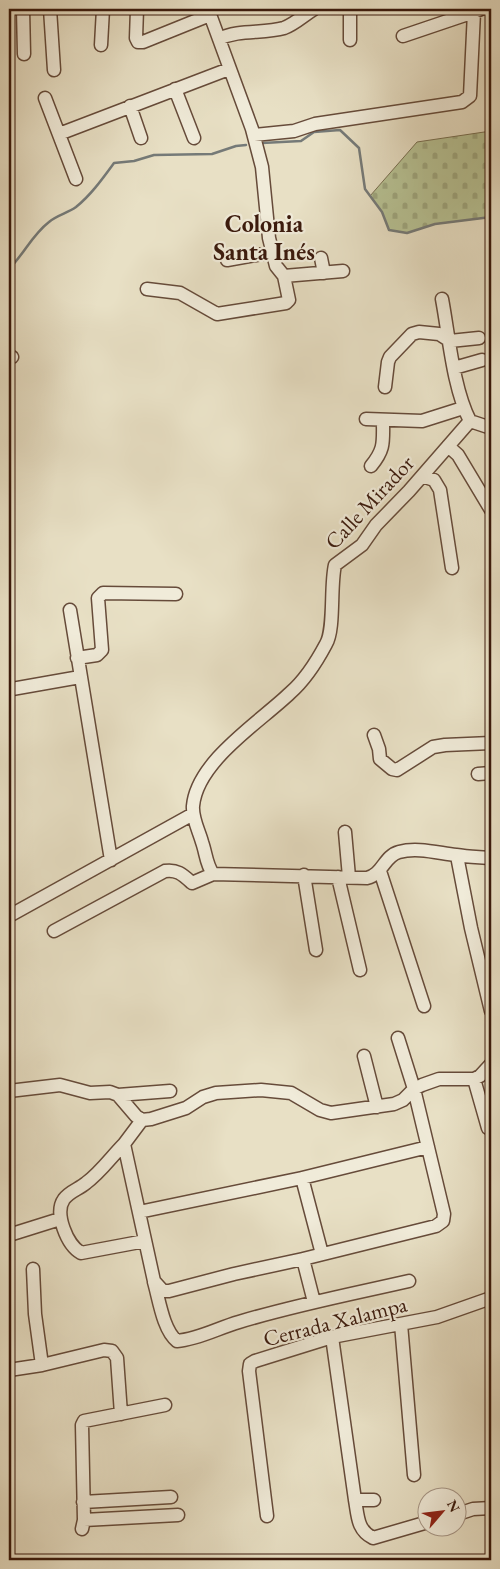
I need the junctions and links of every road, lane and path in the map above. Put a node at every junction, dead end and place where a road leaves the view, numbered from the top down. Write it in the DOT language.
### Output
graph roads {
  1 [pos="24,9"];
  2 [pos="50,9"];
  3 [pos="103,9"];
  4 [pos="137,9"];
  5 [pos="314,9"];
  6 [pos="350,9"];
  7 [pos="477,11"];
  8 [pos="209,12"];
  9 [pos="403,36"];
  10 [pos="219,39"];
  11 [pos="350,40"];
  12 [pos="100,45"];
  13 [pos="24,54"];
  14 [pos="229,69"];
  15 [pos="54,70"];
  16 [pos="176,89"];
  17 [pos="46,98"];
  18 [pos="130,106"];
  19 [pos="59,134"];
  20 [pos="254,135"];
  21 [pos="141,138"];
  22 [pos="194,138"];
  23 [pos="76,179"];
  24 [pos="273,252"];
  25 [pos="321,258"];
  26 [pos="226,260"];
  27 [pos="343,272"];
  28 [pos="324,273"];
  29 [pos="284,276"];
  30 [pos="147,289"];
  31 [pos="442,299"];
  32 [pos="479,338"];
  33 [pos="450,341"];
  34 [pos="482,360"];
  35 [pos="454,368"];
  36 [pos="385,387"];
  37 [pos="463,408"];
  38 [pos="366,419"];
  39 [pos="383,420"];
  40 [pos="467,424"];
  41 [pos="491,428"];
  42 [pos="491,439"];
  43 [pos="448,446"];
  44 [pos="371,466"];
  45 [pos="422,476"];
  46 [pos="491,510"];
  47 [pos="452,568"];
  48 [pos="176,594"];
  49 [pos="70,610"];
  50 [pos="77,658"];
  51 [pos="80,677"];
  52 [pos="12,688"];
  53 [pos="374,734"];
  54 [pos="491,742"];
  55 [pos="193,814"];
  56 [pos="345,832"];
  57 [pos="458,856"];
  58 [pos="491,858"];
  59 [pos="111,860"];
  60 [pos="380,871"];
  61 [pos="213,874"];
  62 [pos="304,876"];
  63 [pos="344,877"];
  64 [pos="9,916"];
  65 [pos="54,931"];
  66 [pos="316,950"];
  67 [pos="360,970"];
  68 [pos="424,1006"];
  69 [pos="491,1010"];
  70 [pos="398,1038"];
  71 [pos="364,1056"];
  72 [pos="491,1064"];
  73 [pos="474,1079"];
  74 [pos="414,1088"];
  75 [pos="170,1091"];
  76 [pos="9,1092"];
  77 [pos="118,1095"];
  78 [pos="377,1107"];
  79 [pos="142,1120"];
  80 [pos="488,1128"];
  81 [pos="124,1144"];
  82 [pos="428,1147"];
  83 [pos="302,1178"];
  84 [pos="139,1212"];
  85 [pos="60,1219"];
  86 [pos="9,1235"];
  87 [pos="145,1241"];
  88 [pos="322,1254"];
  89 [pos="303,1259"];
  90 [pos="33,1269"];
  91 [pos="154,1281"];
  92 [pos="409,1281"];
  93 [pos="491,1298"];
  94 [pos="314,1302"];
  95 [pos="401,1324"];
  96 [pos="332,1337"];
  97 [pos="42,1365"];
  98 [pos="9,1370"];
  99 [pos="165,1405"];
  100 [pos="121,1414"];
  101 [pos="414,1475"];
  102 [pos="171,1497"];
  103 [pos="356,1500"];
  104 [pos="374,1500"];
  105 [pos="84,1502"];
  106 [pos="491,1508"];
  107 [pos="468,1511"];
  108 [pos="178,1515"];
  109 [pos="267,1516"];
  110 [pos="418,1525"];
  1 -- 13 [label="street"];
  2 -- 15 [label="street"];
  3 -- 12 [label="street"];
  4 -- 8 [label="street"];
  5 -- 10 [label="street"];
  6 -- 11 [label="street"];
  7 -- 9 [label="street"];
  7 -- 20 [label="street"];
  8 -- 10 [label="street"];
  10 -- 14 [label="street"];
  14 -- 16 [label="street"];
  14 -- 20 [label="street"];
  16 -- 18 [label="street"];
  16 -- 22 [label="street"];
  17 -- 19 [label="street"];
  18 -- 19 [label="street"];
  18 -- 21 [label="street"];
  19 -- 23 [label="street"];
  20 -- 24 [label="street"];
  24 -- 26 [label="street"];
  24 -- 29 [label="street"];
  25 -- 28 [label="street"];
  27 -- 28 [label="street"];
  28 -- 29 [label="street"];
  29 -- 30 [label="street"];
  31 -- 33 [label="street"];
  32 -- 33 [label="street"];
  33 -- 35 [label="street"];
  33 -- 36 [label="street"];
  34 -- 35 [label="street"];
  35 -- 37 [label="street"];
  37 -- 39 [label="street"];
  37 -- 40 [label="street"];
  38 -- 39 [label="street"];
  39 -- 44 [label="street"];
  40 -- 41 [label="street"];
  40 -- 42 [label="street"];
  40 -- 43 [label="street, Calle Mirador"];
  43 -- 45 [label="street, Calle Mirador"];
  43 -- 46 [label="street"];
  45 -- 47 [label="street"];
  45 -- 55 [label="street, Calle Mirador"];
  48 -- 50 [label="street"];
  49 -- 50 [label="street"];
  50 -- 51 [label="street"];
  51 -- 52 [label="street"];
  51 -- 59 [label="street"];
  53 -- 54 [label="street"];
  55 -- 59 [label="street"];
  55 -- 61 [label="street"];
  56 -- 63 [label="street"];
  57 -- 58 [label="street"];
  57 -- 60 [label="street"];
  57 -- 69 [label="street"];
  59 -- 64 [label="street"];
  60 -- 63 [label="street"];
  60 -- 68 [label="street"];
  61 -- 62 [label="street"];
  61 -- 65 [label="street"];
  62 -- 63 [label="street"];
  62 -- 66 [label="street"];
  63 -- 67 [label="street"];
  70 -- 74 [label="street"];
  71 -- 78 [label="street"];
  72 -- 73 [label="street"];
  73 -- 74 [label="street"];
  73 -- 80 [label="street"];
  74 -- 78 [label="street"];
  74 -- 82 [label="street"];
  75 -- 77 [label="street"];
  76 -- 77 [label="street"];
  77 -- 79 [label="street"];
  78 -- 79 [label="street"];
  79 -- 81 [label="street"];
  81 -- 84 [label="street"];
  81 -- 85 [label="street"];
  82 -- 83 [label="street"];
  82 -- 88 [label="street"];
  83 -- 84 [label="street"];
  83 -- 88 [label="street"];
  84 -- 87 [label="street"];
  85 -- 86 [label="street"];
  85 -- 87 [label="street"];
  87 -- 91 [label="street"];
  88 -- 89 [label="street"];
  89 -- 91 [label="street"];
  89 -- 94 [label="street"];
  90 -- 97 [label="street"];
  91 -- 94 [label="street"];
  92 -- 94 [label="street"];
  93 -- 95 [label="street, Cerrada Xalampa"];
  95 -- 96 [label="street, Cerrada Xalampa"];
  95 -- 101 [label="street"];
  96 -- 103 [label="street"];
  96 -- 109 [label="street, Cerrada Xalampa"];
  97 -- 98 [label="street"];
  97 -- 100 [label="street"];
  99 -- 100 [label="street"];
  100 -- 105 [label="street"];
  102 -- 105 [label="street"];
  103 -- 104 [label="street"];
  103 -- 110 [label="street"];
  105 -- 108 [label="street"];
  106 -- 107 [label="street"];
}
